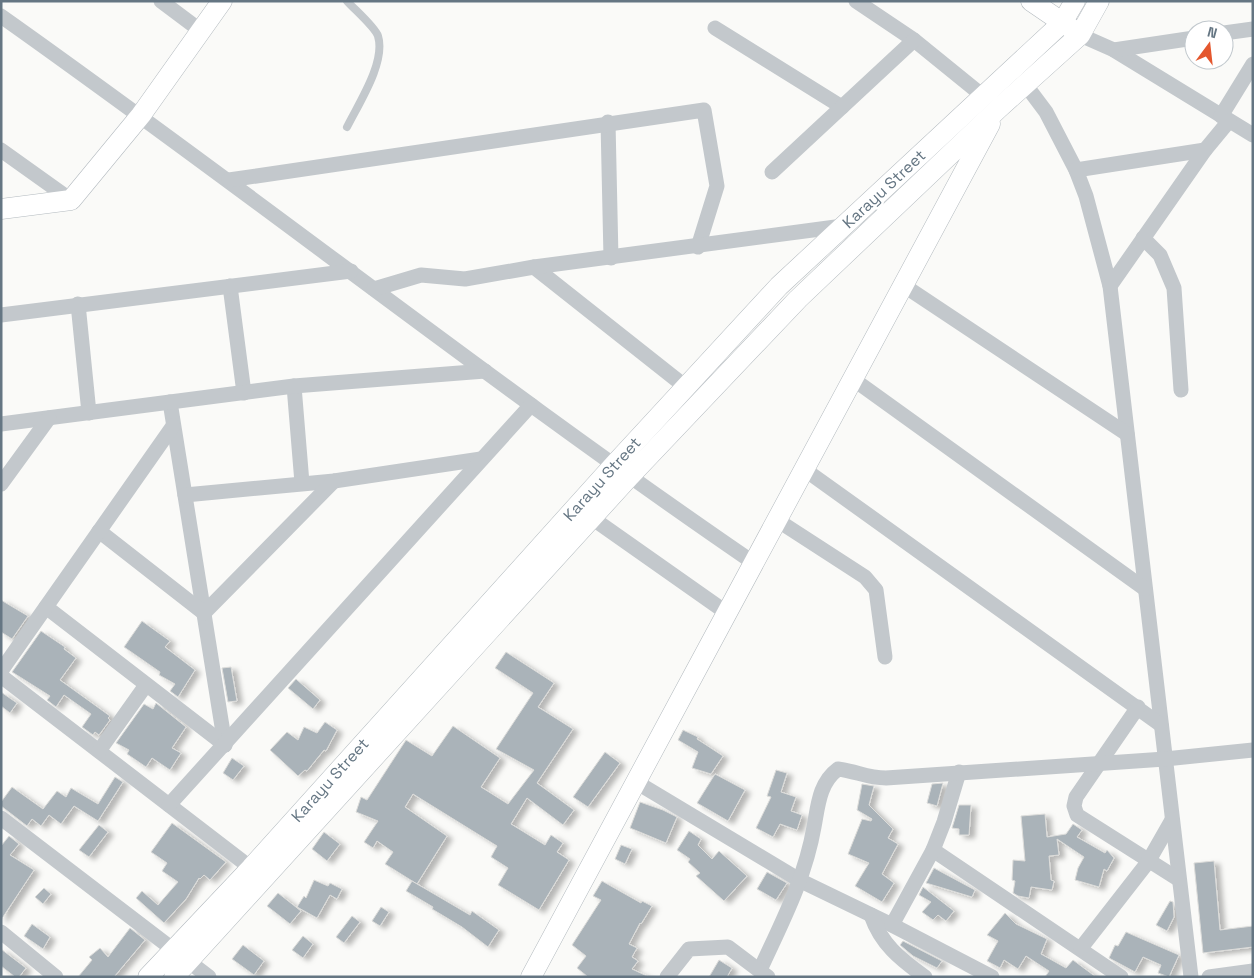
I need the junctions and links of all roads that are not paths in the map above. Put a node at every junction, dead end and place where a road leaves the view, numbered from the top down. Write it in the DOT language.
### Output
graph roads {
  1 [pos="161,1"];
  2 [pos="222,1"];
  3 [pos="347,1"];
  4 [pos="856,1"];
  5 [pos="1031,1"];
  6 [pos="1075,1"];
  7 [pos="1099,1"];
  8 [pos="1,16"];
  9 [pos="1062,23"];
  10 [pos="716,28"];
  11 [pos="1253,29"];
  12 [pos="202,31"];
  13 [pos="1234,32"];
  14 [pos="1080,34"];
  15 [pos="914,40"];
  16 [pos="1184,40"];
  17 [pos="1114,50"];
  18 [pos="1253,64"];
  19 [pos="1010,71"];
  20 [pos="1025,84"];
  21 [pos="991,102"];
  22 [pos="842,107"];
  23 [pos="141,115"];
  24 [pos="1225,118"];
  25 [pos="608,122"];
  26 [pos="347,126"];
  27 [pos="1253,135"];
  28 [pos="1,150"];
  29 [pos="1205,150"];
  30 [pos="1076,170"];
  31 [pos="772,172"];
  32 [pos="229,180"];
  33 [pos="71,200"];
  34 [pos="1,209"];
  35 [pos="843,226"];
  36 [pos="1143,238"];
  37 [pos="698,247"];
  38 [pos="611,258"];
  39 [pos="534,267"];
  40 [pos="351,272"];
  41 [pos="903,285"];
  42 [pos="230,286"];
  43 [pos="1110,286"];
  44 [pos="374,288"];
  45 [pos="78,304"];
  46 [pos="1,314"];
  47 [pos="484,371"];
  48 [pos="853,379"];
  49 [pos="294,386"];
  50 [pos="687,388"];
  51 [pos="1180,390"];
  52 [pos="244,393"];
  53 [pos="170,402"];
  54 [pos="531,405"];
  55 [pos="89,413"];
  56 [pos="49,418"];
  57 [pos="1,424"];
  58 [pos="174,426"];
  59 [pos="1127,434"];
  60 [pos="481,459"];
  61 [pos="804,470"];
  62 [pos="621,472"];
  63 [pos="334,481"];
  64 [pos="302,483"];
  65 [pos="1,484"];
  66 [pos="185,495"];
  67 [pos="592,518"];
  68 [pos="777,520"];
  69 [pos="99,531"];
  70 [pos="754,563"];
  71 [pos="1145,589"];
  72 [pos="46,607"];
  73 [pos="204,613"];
  74 [pos="727,613"];
  75 [pos="885,657"];
  76 [pos="1,671"];
  77 [pos="1,676"];
  78 [pos="146,685"];
  79 [pos="1138,707"];
  80 [pos="1161,725"];
  81 [pos="225,745"];
  82 [pos="1253,750"];
  83 [pos="99,751"];
  84 [pos="1165,759"];
  85 [pos="1101,763"];
  86 [pos="959,772"];
  87 [pos="636,782"];
  88 [pos="170,806"];
  89 [pos="1,818"];
  90 [pos="1172,820"];
  91 [pos="933,850"];
  92 [pos="1148,862"];
  93 [pos="250,868"];
  94 [pos="1178,879"];
  95 [pos="801,881"];
  96 [pos="871,915"];
  97 [pos="892,925"];
  98 [pos="1,932"];
  99 [pos="1081,948"];
  100 [pos="181,954"];
  101 [pos="1253,971"];
  102 [pos="764,974"];
  103 [pos="56,977"];
  104 [pos="148,977"];
  105 [pos="174,977"];
  106 [pos="209,977"];
  107 [pos="531,977"];
  108 [pos="667,977"];
  109 [pos="925,977"];
  110 [pos="992,977"];
  111 [pos="1122,977"];
  112 [pos="1191,977"];
  113 [pos="1209,977"];
  1 -- 12 [label="street"];
  2 -- 12 [label="main road"];
  3 -- 26 [label="lane"];
  4 -- 15 [label="street"];
  5 -- 9 [label="main road"];
  6 -- 9 [label="main road, Karayu Street"];
  7 -- 14 [label="main road, Karayu Street"];
  8 -- 23 [label="street"];
  9 -- 14 [label="main road"];
  9 -- 19 [label="main road, Karayu Street"];
  10 -- 22 [label="street"];
  11 -- 13 [label="street"];
  12 -- 23 [label="main road"];
  14 -- 17 [label="street"];
  14 -- 20 [label="main road, Karayu Street"];
  15 -- 21 [label="street"];
  15 -- 22 [label="street"];
  16 -- 17 [label="street"];
  17 -- 24 [label="street"];
  18 -- 24 [label="street"];
  19 -- 20 [label="street"];
  19 -- 21 [label="main road, Karayu Street"];
  20 -- 21 [label="main road, Karayu Street"];
  20 -- 30 [label="street"];
  21 -- 35 [label="main road, Karayu Street"];
  21 -- 41 [label="main road"];
  21 -- 62 [label="main road, Karayu Street"];
  22 -- 31 [label="street"];
  23 -- 32 [label="street"];
  23 -- 33 [label="main road"];
  24 -- 27 [label="street"];
  24 -- 29 [label="street"];
  25 -- 32 [label="street"];
  25 -- 37 [label="street"];
  25 -- 38 [label="street"];
  28 -- 33 [label="street"];
  29 -- 30 [label="street"];
  29 -- 36 [label="street"];
  30 -- 43 [label="street"];
  32 -- 40 [label="street"];
  33 -- 34 [label="main road"];
  35 -- 37 [label="street"];
  35 -- 50 [label="main road, Karayu Street"];
  36 -- 43 [label="street"];
  36 -- 51 [label="street"];
  37 -- 38 [label="street"];
  38 -- 39 [label="street"];
  39 -- 44 [label="street"];
  39 -- 50 [label="street"];
  40 -- 42 [label="street"];
  40 -- 44 [label="street"];
  41 -- 48 [label="main road"];
  41 -- 59 [label="street"];
  42 -- 45 [label="street"];
  42 -- 52 [label="street"];
  43 -- 59 [label="street"];
  44 -- 47 [label="street"];
  45 -- 46 [label="street"];
  45 -- 55 [label="street"];
  47 -- 49 [label="street"];
  47 -- 54 [label="street"];
  48 -- 61 [label="main road"];
  48 -- 71 [label="street"];
  49 -- 52 [label="street"];
  49 -- 64 [label="street"];
  50 -- 62 [label="main road, Karayu Street"];
  52 -- 53 [label="street"];
  53 -- 55 [label="street"];
  53 -- 58 [label="street"];
  54 -- 60 [label="street"];
  54 -- 62 [label="street"];
  55 -- 56 [label="street"];
  56 -- 57 [label="street"];
  56 -- 65 [label="street"];
  58 -- 66 [label="street"];
  58 -- 69 [label="street"];
  59 -- 71 [label="street"];
  60 -- 63 [label="street"];
  60 -- 81 [label="street"];
  61 -- 68 [label="main road"];
  61 -- 79 [label="street"];
  62 -- 67 [label="main road, Karayu Street"];
  62 -- 70 [label="street"];
  62 -- 93 [label="main road, Karayu Street"];
  63 -- 64 [label="street"];
  63 -- 73 [label="street"];
  64 -- 66 [label="street"];
  66 -- 73 [label="street"];
  67 -- 74 [label="street"];
  67 -- 100 [label="main road, Karayu Street"];
  68 -- 70 [label="main road"];
  68 -- 75 [label="street"];
  69 -- 72 [label="street"];
  69 -- 73 [label="street"];
  70 -- 74 [label="main road"];
  71 -- 80 [label="street"];
  72 -- 76 [label="street"];
  72 -- 78 [label="street"];
  73 -- 81 [label="street"];
  74 -- 87 [label="main road"];
  77 -- 83 [label="street"];
  78 -- 81 [label="street"];
  78 -- 83 [label="street"];
  79 -- 80 [label="street"];
  79 -- 85 [label="street"];
  80 -- 84 [label="street"];
  81 -- 88 [label="street"];
  82 -- 84 [label="street"];
  83 -- 88 [label="street"];
  84 -- 85 [label="street"];
  84 -- 90 [label="street"];
  85 -- 86 [label="street"];
  85 -- 92 [label="street"];
  86 -- 91 [label="street"];
  86 -- 95 [label="street"];
  87 -- 95 [label="street"];
  87 -- 107 [label="main road"];
  88 -- 93 [label="street"];
  89 -- 100 [label="street"];
  90 -- 92 [label="street"];
  90 -- 94 [label="street"];
  91 -- 97 [label="street"];
  91 -- 99 [label="street"];
  92 -- 94 [label="street"];
  92 -- 99 [label="street"];
  93 -- 100 [label="main road, Karayu Street"];
  94 -- 112 [label="street"];
  95 -- 96 [label="street"];
  95 -- 102 [label="street"];
  96 -- 97 [label="street"];
  96 -- 109 [label="street"];
  97 -- 110 [label="street"];
  98 -- 103 [label="street"];
  99 -- 111 [label="street"];
  100 -- 104 [label="main road, Karayu Street"];
  100 -- 105 [label="main road, Karayu Street"];
  100 -- 106 [label="street"];
  101 -- 113 [label="street"];
  102 -- 108 [label="street"];
}
